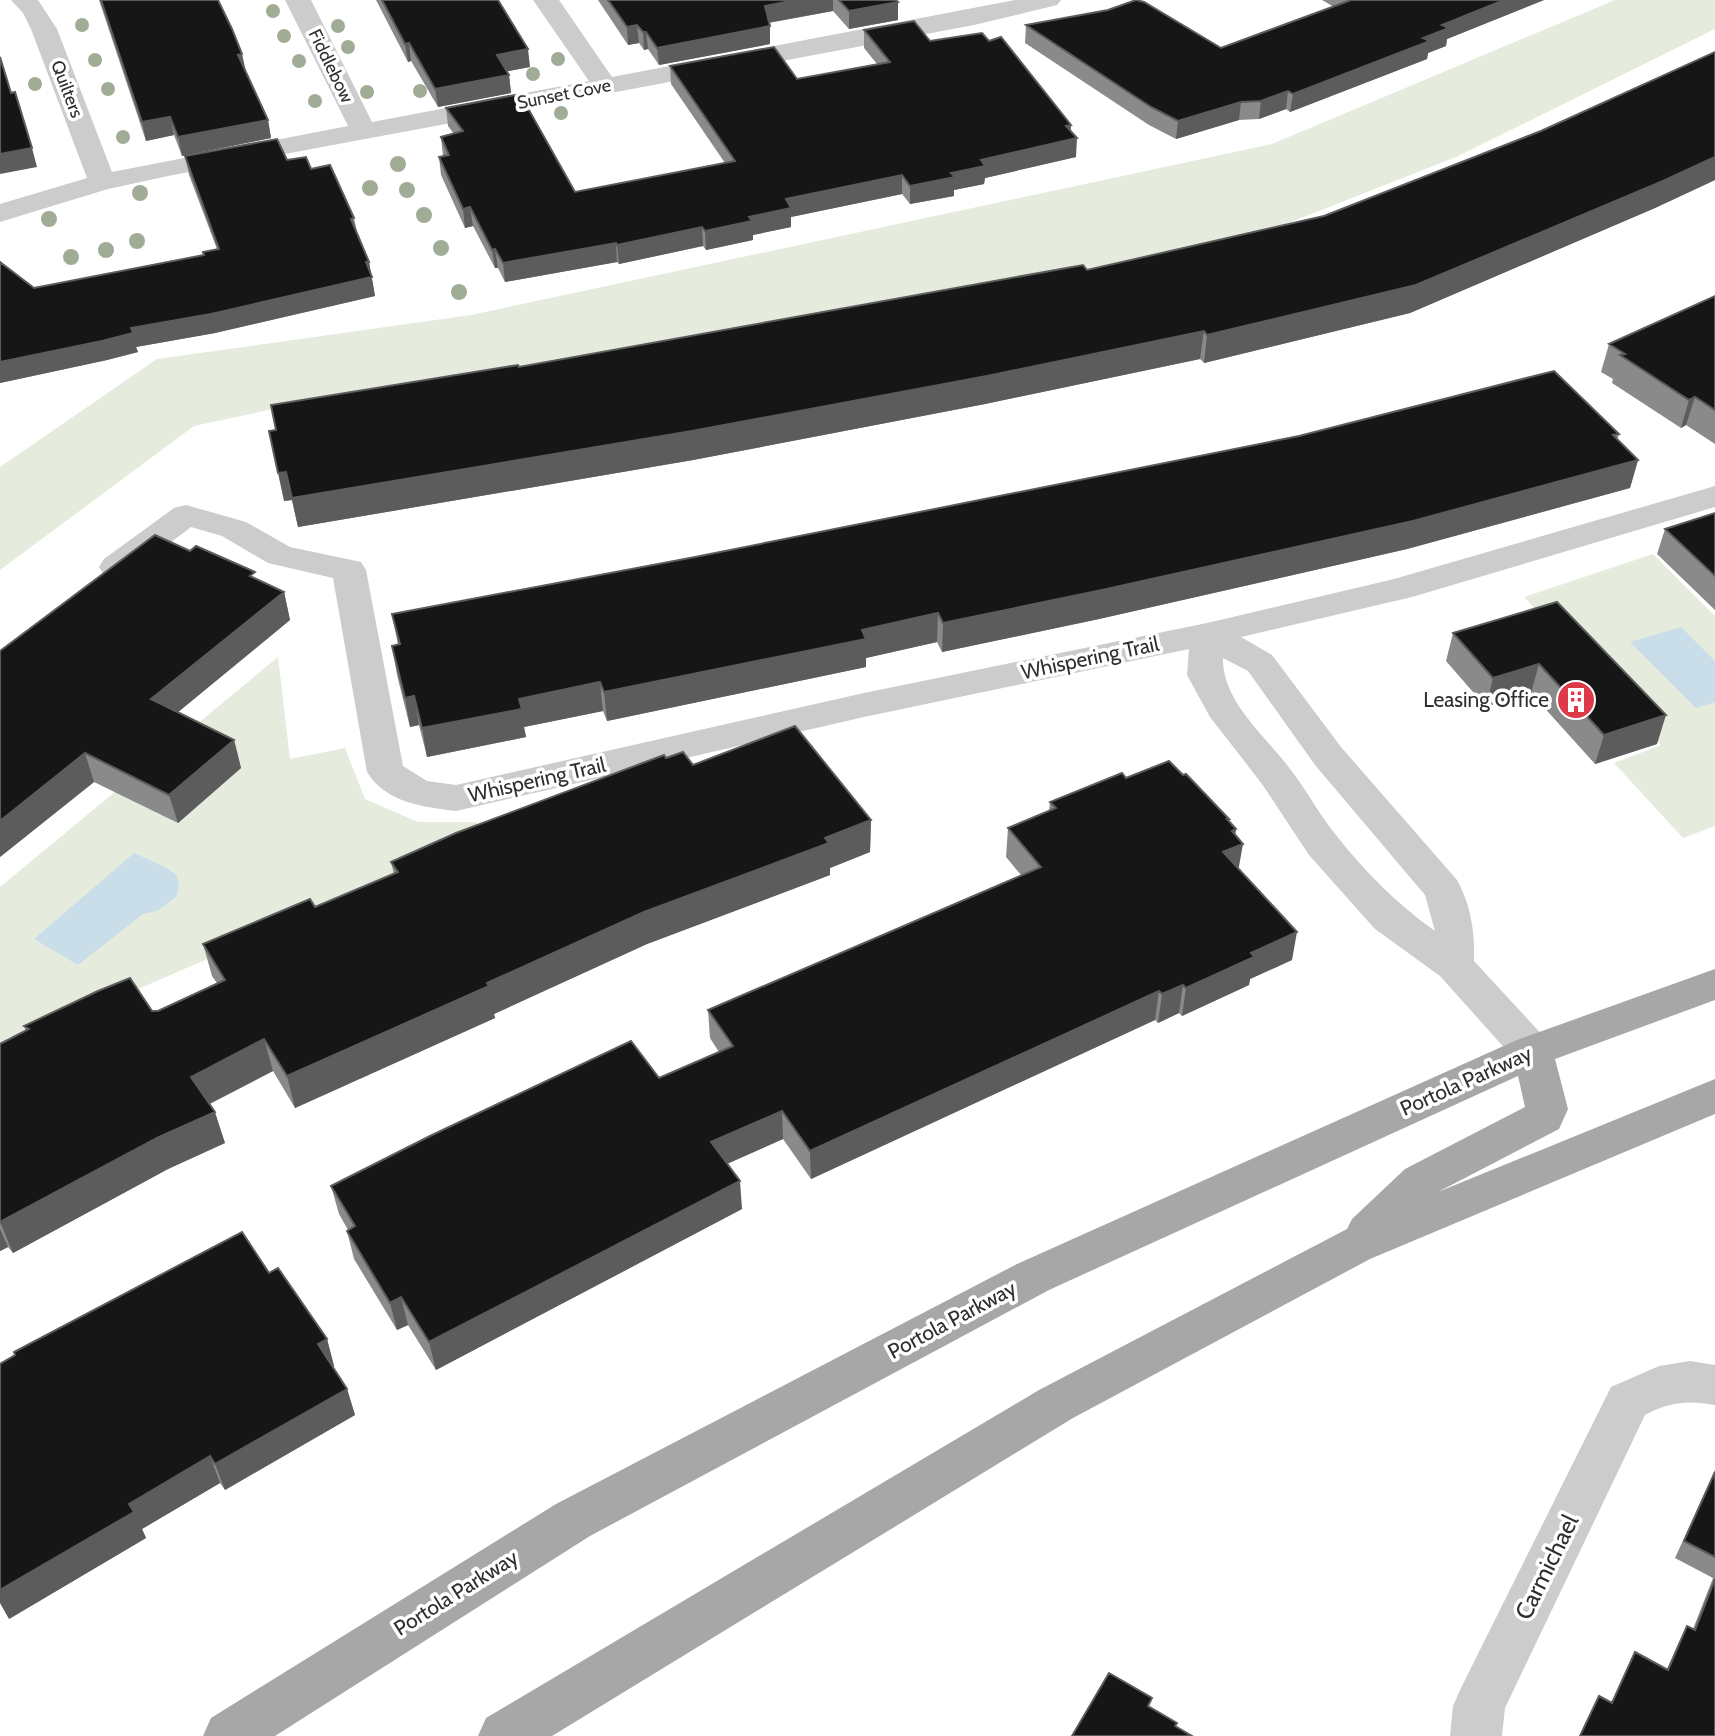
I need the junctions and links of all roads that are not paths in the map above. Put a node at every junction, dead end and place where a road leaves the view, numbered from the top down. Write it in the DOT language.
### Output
graph roads {
  1 [pos="24,0"];
  2 [pos="298,0"];
  3 [pos="546,0"];
  4 [pos="1048,0"];
  5 [pos="964,9"];
  6 [pos="605,86"];
  7 [pos="364,132"];
  8 [pos="102,182"];
  9 [pos="0,213"];
  10 [pos="1715,496"];
  11 [pos="88,588"];
  12 [pos="1207,634"];
  13 [pos="1454,965"];
  14 [pos="1715,984"];
  15 [pos="1532,1051"];
  16 [pos="1715,1096"];
  17 [pos="1354,1246"];
  18 [pos="1715,1385"];
  19 [pos="229,1736"];
  20 [pos="504,1736"];
  21 [pos="1476,1736"];
  1 -- 8 [label="street, Quilters"];
  2 -- 7 [label="street, Fiddlebow"];
  3 -- 6 [label="street"];
  4 -- 5 [label="street, Sunset Cove"];
  5 -- 6 [label="street, Sunset Cove"];
  6 -- 7 [label="street, Sunset Cove"];
  7 -- 8 [label="street, Sunset Cove"];
  8 -- 9 [label="street, Sunset Cove"];
  10 -- 12 [label="street, Whispering Trail"];
  11 -- 12 [label="street, Whispering Trail"];
  12 -- 13 [label="street"];
  12 -- 13 [label="street"];
  13 -- 15 [label="street"];
  14 -- 15 [label="main road, Portola Parkway"];
  15 -- 17 [label="main road"];
  15 -- 19 [label="main road, Portola Parkway"];
  16 -- 17 [label="main road"];
  17 -- 20 [label="main road"];
  18 -- 21 [label="street, Carmichael"];
}
